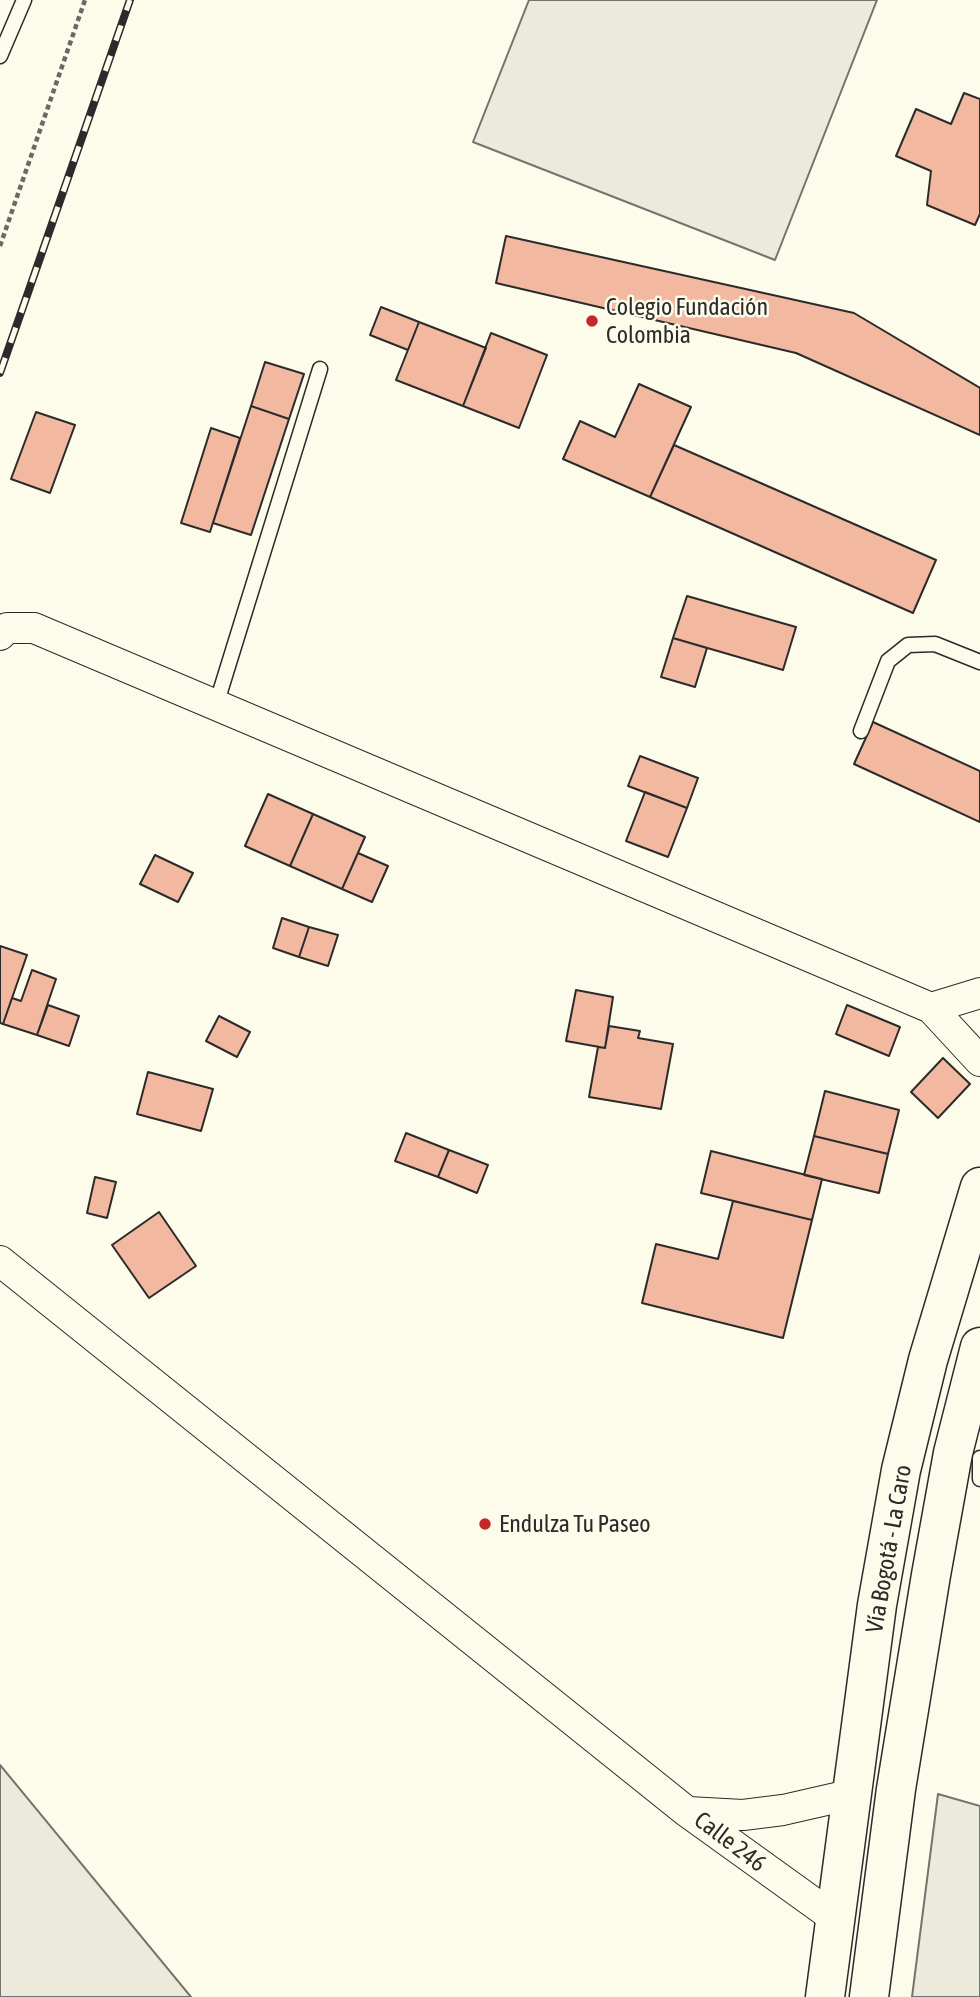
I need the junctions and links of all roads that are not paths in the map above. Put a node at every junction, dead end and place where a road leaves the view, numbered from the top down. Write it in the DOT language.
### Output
graph roads {
  1 [pos="24,0"];
  2 [pos="0,56"];
  3 [pos="320,369"];
  4 [pos="0,635"];
  5 [pos="980,662"];
  6 [pos="216,705"];
  7 [pos="861,730"];
  8 [pos="980,993"];
  9 [pos="931,1008"];
  10 [pos="980,1061"];
  11 [pos="980,1187"];
  12 [pos="0,1261"];
  13 [pos="980,1347"];
  14 [pos="980,1458"];
  15 [pos="980,1479"];
  16 [pos="853,1794"];
  17 [pos="686,1811"];
  18 [pos="836,1919"];
  19 [pos="825,1997"];
  20 [pos="869,1997"];
  1 -- 2 [label="lane"];
  3 -- 6 [label="lane"];
  4 -- 6 [label="street"];
  5 -- 7 [label="lane"];
  6 -- 9 [label="street"];
  8 -- 9 [label="street"];
  9 -- 10 [label="street"];
  11 -- 16 [label="main road, Vía Bogotá - La Caro"];
  12 -- 17 [label="street"];
  13 -- 20 [label="main road, Vía Bogotá - La Caro"];
  14 -- 15 [label="lane"];
  16 -- 17 [label="street, Calle 246"];
  16 -- 18 [label="main road, Vía Bogotá - La Caro"];
  17 -- 18 [label="street, Calle 246"];
  18 -- 19 [label="main road, Vía Bogotá - La Caro"];
}
